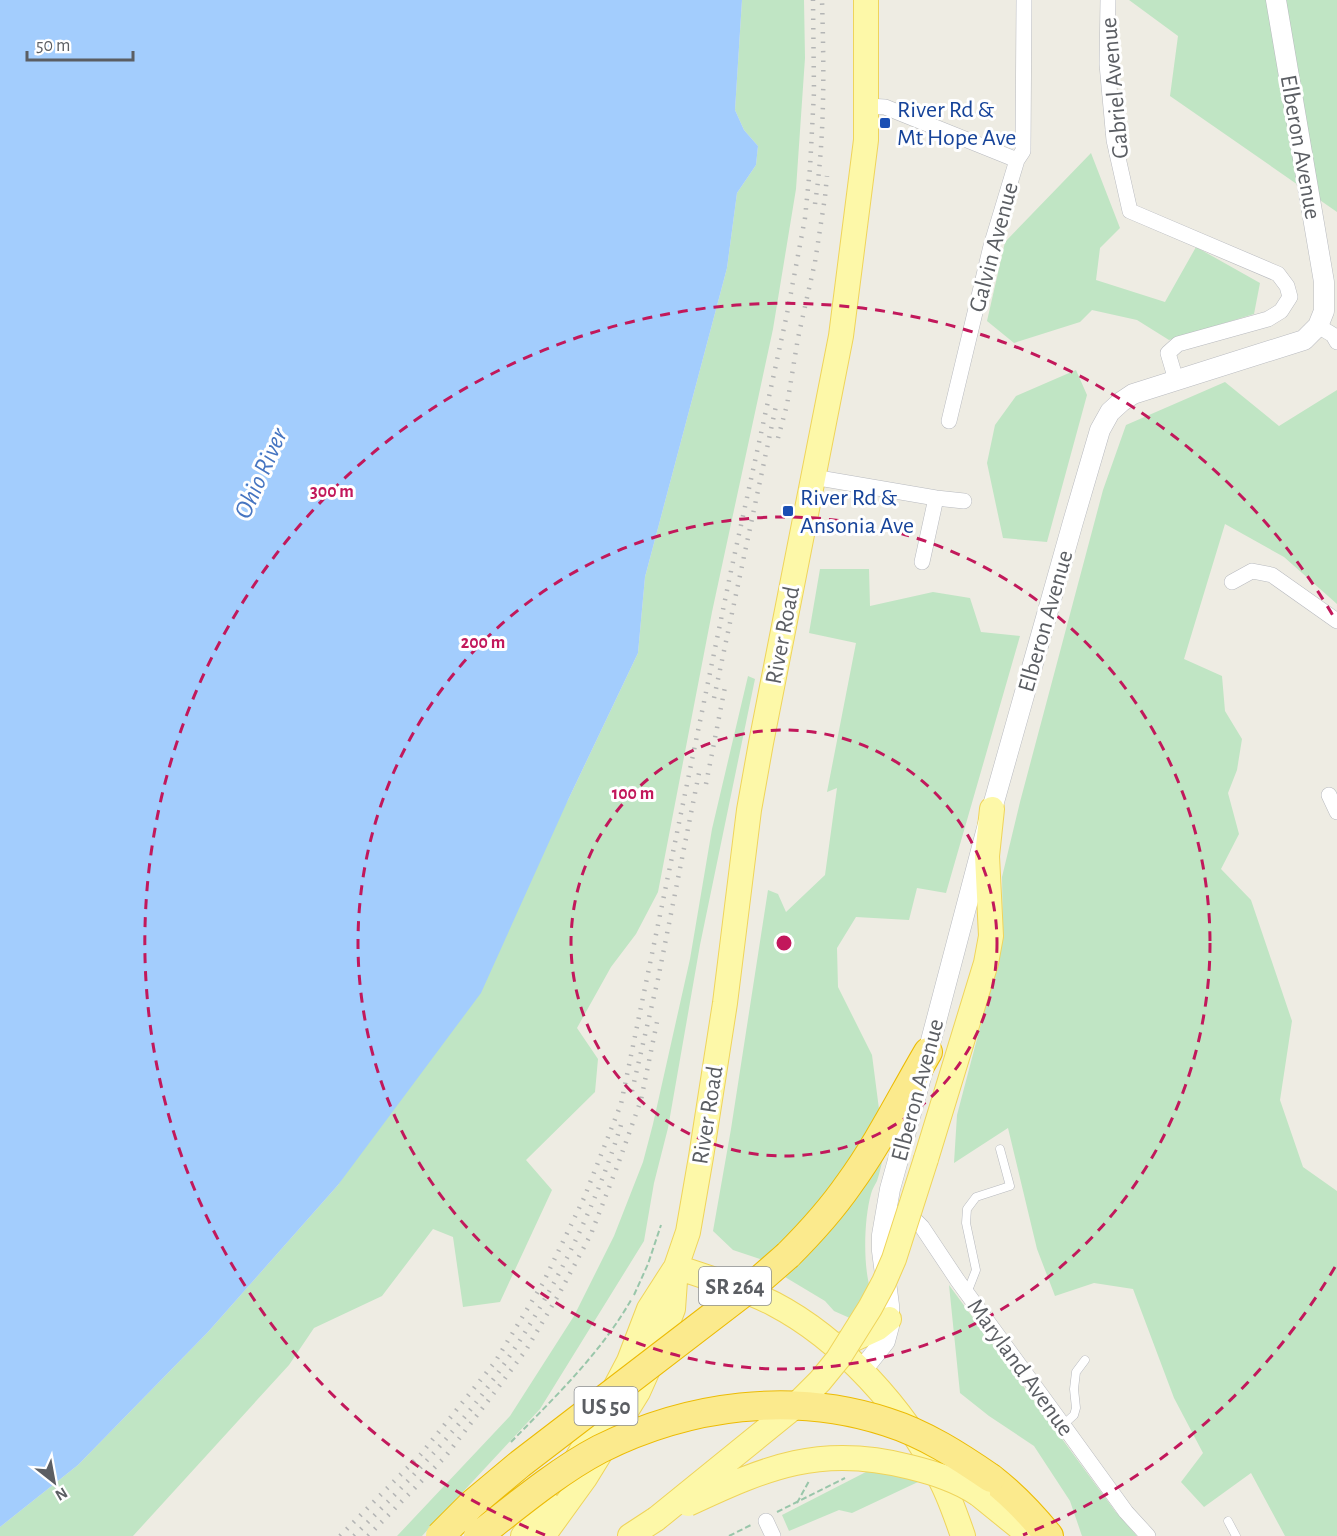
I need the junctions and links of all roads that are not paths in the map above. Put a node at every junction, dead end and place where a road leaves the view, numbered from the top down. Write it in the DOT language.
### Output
graph roads {
  1 [pos="866,0"];
  2 [pos="1024,0"];
  3 [pos="1108,0"];
  4 [pos="1276,0"];
  5 [pos="867,106"];
  6 [pos="1017,160"];
  7 [pos="1318,326"];
  8 [pos="1337,342"];
  9 [pos="1176,380"];
  10 [pos="949,421"];
  11 [pos="813,477"];
  12 [pos="936,498"];
  13 [pos="964,501"];
  14 [pos="922,562"];
  15 [pos="1232,582"];
  16 [pos="1337,621"];
  17 [pos="1329,795"];
  18 [pos="992,808"];
  19 [pos="1337,812"];
  20 [pos="928,1052"];
  21 [pos="1000,1149"];
  22 [pos="888,1206"];
  23 [pos="676,1268"];
  24 [pos="967,1293"];
  25 [pos="889,1319"];
  26 [pos="836,1347"];
  27 [pos="1085,1360"];
  28 [pos="862,1371"];
  29 [pos="1063,1425"];
  30 [pos="985,1486"];
  31 [pos="656,1519"];
  32 [pos="763,1520"];
  33 [pos="1228,1521"];
  34 [pos="440,1536"];
  35 [pos="478,1536"];
  36 [pos="523,1536"];
  37 [pos="543,1536"];
  38 [pos="630,1536"];
  39 [pos="773,1536"];
  40 [pos="963,1536"];
  41 [pos="1030,1536"];
  42 [pos="1049,1536"];
  43 [pos="1148,1536"];
  44 [pos="1236,1536"];
  1 -- 5 [label="main road, River Road / US 50"];
  2 -- 6 [label="street, Galvin Avenue"];
  3 -- 9 [label="street, Gabriel Avenue"];
  4 -- 7 [label="street, Elberon Avenue"];
  5 -- 6 [label="street"];
  5 -- 11 [label="main road, River Road / US 50"];
  6 -- 10 [label="street, Galvin Avenue"];
  7 -- 8 [label="street"];
  7 -- 9 [label="street, Elberon Avenue"];
  9 -- 18 [label="street, Elberon Avenue"];
  11 -- 12 [label="street"];
  11 -- 23 [label="main road, River Road / US 50"];
  12 -- 13 [label="street"];
  12 -- 14 [label="street"];
  15 -- 16 [label="street"];
  17 -- 19 [label="street"];
  18 -- 20 [label="street, Elberon Avenue"];
  18 -- 31 [label="main road, bridge"];
  20 -- 22 [label="street, Elberon Avenue"];
  20 -- 34 [label="highway, bridge"];
  21 -- 24 [label="lane"];
  22 -- 24 [label="street, Maryland Avenue"];
  22 -- 25 [label="street, Elberon Avenue"];
  23 -- 26 [label="main road, SR 264"];
  23 -- 36 [label="main road, River Road / US 50"];
  23 -- 37 [label="main road, River Road / US 50"];
  24 -- 29 [label="street, Maryland Avenue"];
  25 -- 26 [label="main road"];
  25 -- 28 [label="street, Elberon Avenue"];
  26 -- 28 [label="main road, SR 264"];
  27 -- 29 [label="lane"];
  28 -- 40 [label="main road, SR 264"];
  29 -- 43 [label="street, Maryland Avenue"];
  30 -- 31 [label="main road, bridge"];
  30 -- 35 [label="highway, bridge"];
  30 -- 41 [label="main road"];
  30 -- 42 [label="highway"];
  31 -- 38 [label="main road"];
  32 -- 39 [label="street"];
  33 -- 44 [label="lane"];
}
